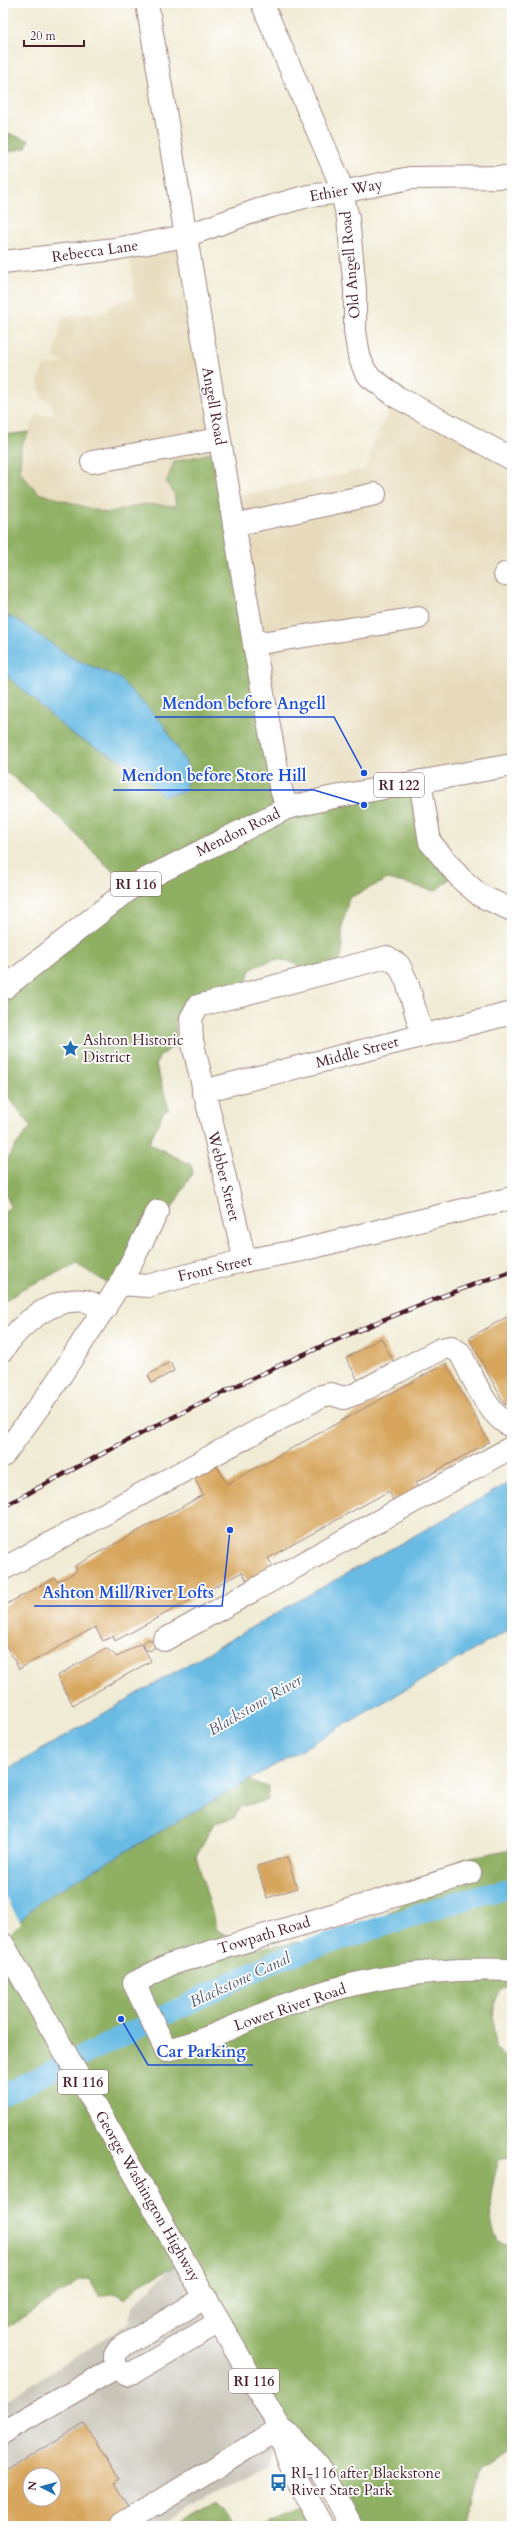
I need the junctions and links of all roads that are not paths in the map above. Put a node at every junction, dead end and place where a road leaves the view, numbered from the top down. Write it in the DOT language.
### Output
graph roads {
  1 [pos="148,3"];
  2 [pos="262,3"];
  3 [pos="512,176"];
  4 [pos="342,192"];
  5 [pos="186,236"];
  6 [pos="3,262"];
  7 [pos="219,439"];
  8 [pos="512,459"];
  9 [pos="92,462"];
  10 [pos="376,494"];
  11 [pos="234,525"];
  12 [pos="418,618"];
  13 [pos="254,644"];
  14 [pos="512,765"];
  15 [pos="420,781"];
  16 [pos="287,808"];
  17 [pos="512,910"];
  18 [pos="3,990"];
  19 [pos="512,1013"];
  20 [pos="422,1034"];
  21 [pos="203,1091"];
  22 [pos="512,1198"];
  23 [pos="158,1211"];
  24 [pos="246,1261"];
  25 [pos="120,1284"];
  26 [pos="105,1309"];
  27 [pos="3,1350"];
  28 [pos="512,1428"];
  29 [pos="512,1447"];
  30 [pos="3,1456"];
  31 [pos="3,1569"];
  32 [pos="164,1640"];
  33 [pos="470,1873"];
  34 [pos="3,1944"];
  35 [pos="512,1970"];
  36 [pos="164,2046"];
  37 [pos="206,2297"];
  38 [pos="219,2322"];
  39 [pos="115,2368"];
  40 [pos="280,2428"];
  41 [pos="3,2432"];
  42 [pos="120,2526"];
  43 [pos="322,2526"];
  44 [pos="351,2526"];
  1 -- 5 [label="street, Angell Road"];
  2 -- 4 [label="street, Old Angell Road"];
  3 -- 4 [label="street, Ethier Way"];
  4 -- 5 [label="street, Ethier Way"];
  4 -- 8 [label="street, Old Angell Road"];
  5 -- 6 [label="street, Rebecca Lane"];
  5 -- 7 [label="street, Angell Road"];
  7 -- 9 [label="street"];
  7 -- 11 [label="street, Angell Road"];
  10 -- 11 [label="street"];
  11 -- 13 [label="street, Angell Road"];
  12 -- 13 [label="street"];
  13 -- 16 [label="street, Angell Road"];
  14 -- 15 [label="street, Mendon Road / RI 122"];
  15 -- 16 [label="street, Mendon Road / RI 122"];
  15 -- 17 [label="street"];
  16 -- 18 [label="street, Mendon Road / RI 116"];
  19 -- 20 [label="street, Middle Street"];
  20 -- 21 [label="street, Middle Street"];
  20 -- 21 [label="street, Webber Street"];
  21 -- 24 [label="street, Webber Street"];
  22 -- 24 [label="street, Front Street"];
  23 -- 25 [label="street"];
  24 -- 25 [label="street, Front Street"];
  25 -- 26 [label="street"];
  26 -- 27 [label="street"];
  26 -- 30 [label="street"];
  28 -- 31 [label="street"];
  29 -- 32 [label="street"];
  33 -- 36 [label="street, Towpath Road"];
  34 -- 37 [label="street, George Washington Highway / RI 116"];
  35 -- 36 [label="street, Lower River Road"];
  37 -- 38 [label="street, George Washington Highway / RI 116"];
  37 -- 39 [label="street"];
  38 -- 39 [label="street"];
  38 -- 40 [label="street, George Washington Highway / RI 116"];
  39 -- 41 [label="street"];
  40 -- 42 [label="street"];
  40 -- 43 [label="street, George Washington Highway / RI 116"];
  40 -- 44 [label="street, George Washington Highway / RI 116"];
}
